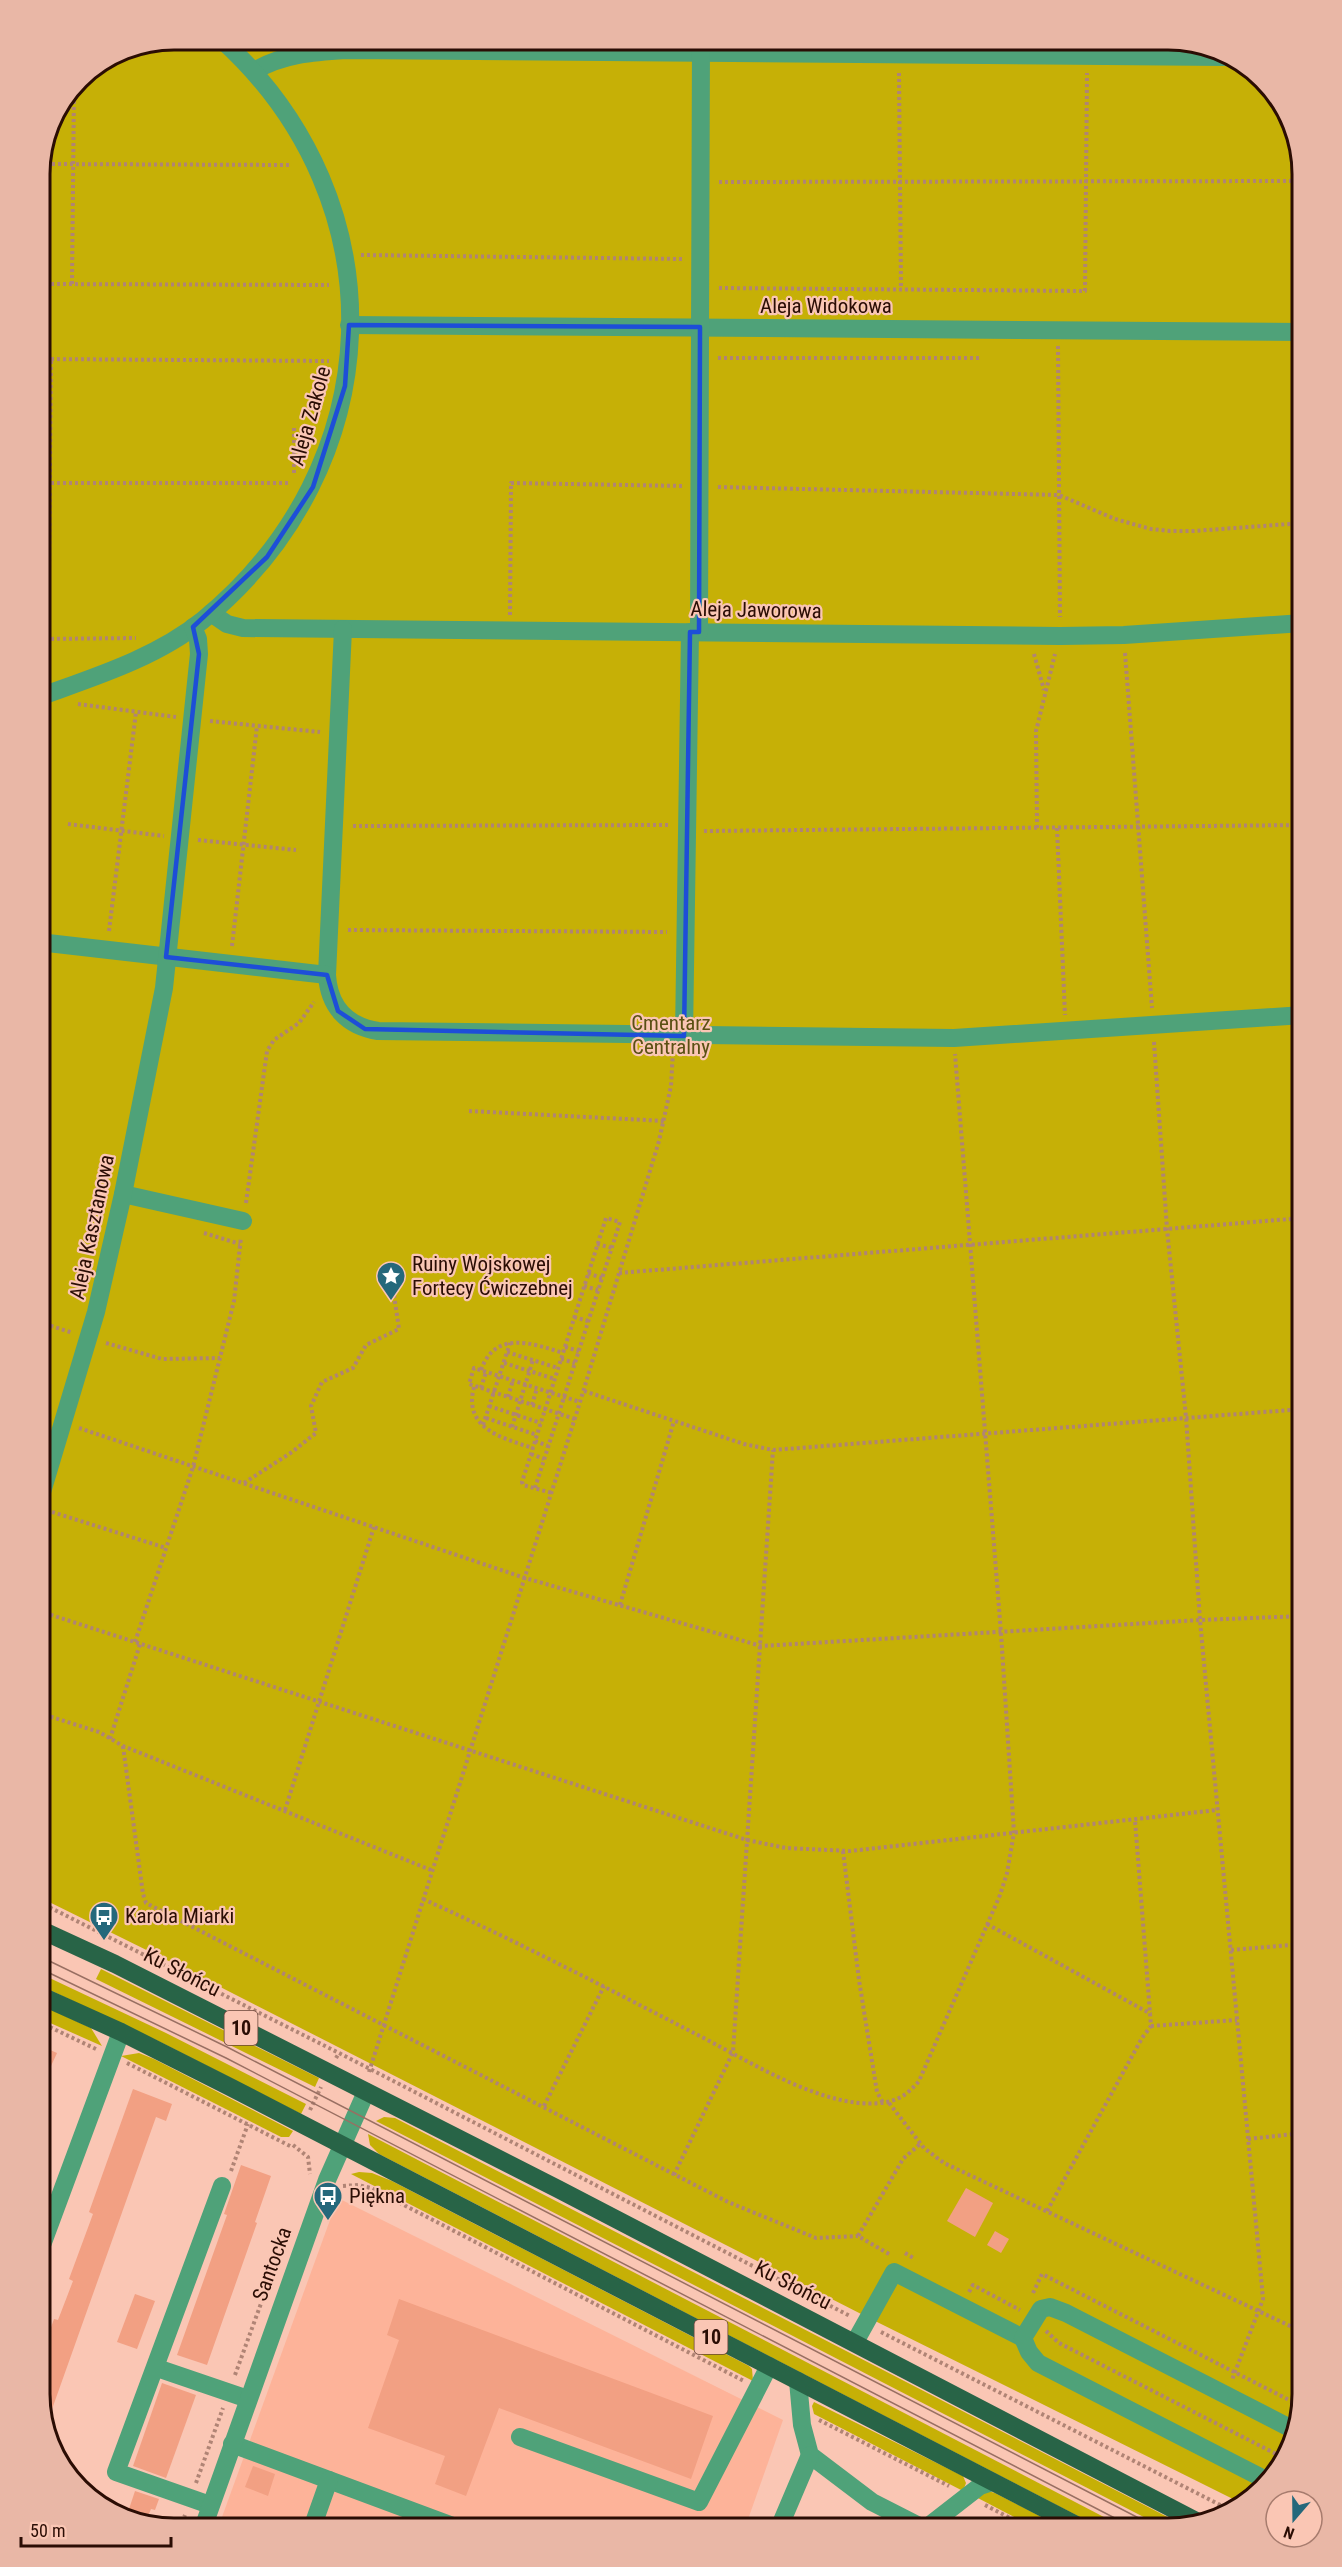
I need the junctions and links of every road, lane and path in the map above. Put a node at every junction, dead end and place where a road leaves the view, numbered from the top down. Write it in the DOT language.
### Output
graph roads {
  1 [pos="232,50"];
  2 [pos="346,50"];
  3 [pos="701,50"];
  4 [pos="800,50"];
  5 [pos="899,54"];
  6 [pos="1088,56"];
  7 [pos="1209,57"];
  8 [pos="254,71"];
  9 [pos="74,100"];
  10 [pos="50,164"];
  11 [pos="73,164"];
  12 [pos="314,166"];
  13 [pos="1292,181"];
  14 [pos="900,182"];
  15 [pos="1086,182"];
  16 [pos="701,183"];
  17 [pos="345,255"];
  18 [pos="700,259"];
  19 [pos="50,284"];
  20 [pos="72,284"];
  21 [pos="333,285"];
  22 [pos="700,288"];
  23 [pos="900,289"];
  24 [pos="349,324"];
  25 [pos="700,327"];
  26 [pos="1058,330"];
  27 [pos="1292,332"];
  28 [pos="700,358"];
  29 [pos="979,358"];
  30 [pos="51,359"];
  31 [pos="333,362"];
  32 [pos="294,428"];
  33 [pos="50,483"];
  34 [pos="700,487"];
  35 [pos="1059,495"];
  36 [pos="1292,524"];
  37 [pos="211,613"];
  38 [pos="1292,624"];
  39 [pos="193,627"];
  40 [pos="343,629"];
  41 [pos="510,630"];
  42 [pos="695,632"];
  43 [pos="1124,635"];
  44 [pos="1028,636"];
  45 [pos="1060,636"];
  46 [pos="140,638"];
  47 [pos="50,639"];
  48 [pos="1044,690"];
  49 [pos="50,693"];
  50 [pos="136,712"];
  51 [pos="257,726"];
  52 [pos="1292,825"];
  53 [pos="334,826"];
  54 [pos="1140,827"];
  55 [pos="687,828"];
  56 [pos="1037,828"];
  57 [pos="1057,828"];
  58 [pos="329,930"];
  59 [pos="686,932"];
  60 [pos="50,943"];
  61 [pos="107,951"];
  62 [pos="166,957"];
  63 [pos="230,964"];
  64 [pos="327,978"];
  65 [pos="1292,1017"];
  66 [pos="1153,1025"];
  67 [pos="1066,1031"];
  68 [pos="679,1036"];
  69 [pos="954,1038"];
  70 [pos="469,1111"];
  71 [pos="665,1121"];
  72 [pos="123,1194"];
  73 [pos="1292,1219"];
  74 [pos="243,1221"];
  75 [pos="1167,1229"];
  76 [pos="597,1244"];
  77 [pos="970,1245"];
  78 [pos="612,1248"];
  79 [pos="588,1273"];
  80 [pos="619,1273"];
  81 [pos="391,1275"];
  82 [pos="602,1278"];
  83 [pos="584,1286"];
  84 [pos="598,1290"];
  85 [pos="574,1317"];
  86 [pos="588,1321"];
  87 [pos="50,1326"];
  88 [pos="90,1339"];
  89 [pos="510,1343"];
  90 [pos="565,1347"];
  91 [pos="579,1351"];
  92 [pos="507,1352"];
  93 [pos="563,1353"];
  94 [pos="220,1358"];
  95 [pos="561,1359"];
  96 [pos="533,1360"];
  97 [pos="504,1363"];
  98 [pos="575,1363"];
  99 [pos="558,1368"];
  100 [pos="484,1371"];
  101 [pos="529,1371"];
  102 [pos="500,1376"];
  103 [pos="555,1379"];
  104 [pos="513,1380"];
  105 [pos="525,1384"];
  106 [pos="474,1386"];
  107 [pos="481,1388"];
  108 [pos="537,1388"];
  109 [pos="584,1391"];
  110 [pos="551,1392"];
  111 [pos="494,1393"];
  112 [pos="508,1397"];
  113 [pos="564,1397"];
  114 [pos="520,1401"];
  115 [pos="580,1402"];
  116 [pos="532,1405"];
  117 [pos="489,1406"];
  118 [pos="545,1409"];
  119 [pos="1292,1410"];
  120 [pos="559,1414"];
  121 [pos="516,1415"];
  122 [pos="1186,1417"];
  123 [pos="486,1418"];
  124 [pos="575,1419"];
  125 [pos="674,1420"];
  126 [pos="541,1423"];
  127 [pos="64,1424"];
  128 [pos="483,1425"];
  129 [pos="512,1427"];
  130 [pos="985,1434"];
  131 [pos="537,1435"];
  132 [pos="535,1442"];
  133 [pos="549,1446"];
  134 [pos="533,1448"];
  135 [pos="773,1450"];
  136 [pos="531,1455"];
  137 [pos="544,1459"];
  138 [pos="193,1467"];
  139 [pos="50,1481"];
  140 [pos="243,1484"];
  141 [pos="535,1488"];
  142 [pos="552,1493"];
  143 [pos="50,1508"];
  144 [pos="374,1527"];
  145 [pos="166,1548"];
  146 [pos="525,1578"];
  147 [pos="620,1605"];
  148 [pos="50,1615"];
  149 [pos="1292,1616"];
  150 [pos="1200,1620"];
  151 [pos="1001,1633"];
  152 [pos="137,1643"];
  153 [pos="760,1646"];
  154 [pos="319,1702"];
  155 [pos="50,1716"];
  156 [pos="110,1739"];
  157 [pos="123,1746"];
  158 [pos="469,1750"];
  159 [pos="285,1810"];
  160 [pos="1217,1810"];
  161 [pos="1135,1820"];
  162 [pos="1014,1833"];
  163 [pos="747,1840"];
  164 [pos="843,1851"];
  165 [pos="431,1870"];
  166 [pos="423,1899"];
  167 [pos="50,1908"];
  168 [pos="987,1924"];
  169 [pos="50,1934"];
  170 [pos="1292,1945"];
  171 [pos="1231,1950"];
  172 [pos="604,1986"];
  173 [pos="50,2000"];
  174 [pos="1151,2014"];
  175 [pos="1237,2020"];
  176 [pos="385,2025"];
  177 [pos="1151,2026"];
  178 [pos="50,2027"];
  179 [pos="122,2032"];
  180 [pos="102,2052"];
  181 [pos="732,2052"];
  182 [pos="339,2053"];
  183 [pos="336,2059"];
  184 [pos="123,2061"];
  185 [pos="370,2069"];
  186 [pos="324,2081"];
  187 [pos="366,2092"];
  188 [pos="883,2103"];
  189 [pos="889,2103"];
  190 [pos="544,2106"];
  191 [pos="306,2117"];
  192 [pos="1292,2134"];
  193 [pos="1248,2139"];
  194 [pos="295,2140"];
  195 [pos="921,2143"];
  196 [pos="341,2145"];
  197 [pos="292,2147"];
  198 [pos="315,2176"];
  199 [pos="674,2176"];
  200 [pos="336,2184"];
  201 [pos="222,2186"];
  202 [pos="1047,2211"];
  203 [pos="50,2224"];
  204 [pos="858,2236"];
  205 [pos="890,2255"];
  206 [pos="1260,2310"];
  207 [pos="1029,2316"];
  208 [pos="865,2323"];
  209 [pos="1292,2326"];
  210 [pos="1023,2338"];
  211 [pos="855,2342"];
  212 [pos="769,2366"];
  213 [pos="157,2368"];
  214 [pos="798,2381"];
  215 [pos="758,2388"];
  216 [pos="1225,2394"];
  217 [pos="248,2399"];
  218 [pos="802,2418"];
  219 [pos="1287,2427"];
  220 [pos="520,2437"];
  221 [pos="232,2444"];
  222 [pos="1276,2454"];
  223 [pos="810,2455"];
  224 [pos="1260,2477"];
  225 [pos="329,2480"];
  226 [pos="992,2482"];
  227 [pos="968,2495"];
  228 [pos="210,2505"];
  229 [pos="1221,2505"];
  230 [pos="1186,2516"];
  231 [pos="206,2517"];
  232 [pos="316,2517"];
  233 [pos="429,2517"];
  234 [pos="783,2518"];
  235 [pos="904,2518"];
  236 [pos="938,2518"];
  237 [pos="1010,2518"];
  238 [pos="1062,2518"];
  1 -- 8 [label="street, Aleja Zakole"];
  2 -- 8 [label="street"];
  3 -- 16 [label="street"];
  4 -- 5 [label="street"];
  5 -- 6 [label="street"];
  5 -- 14 [label="path"];
  6 -- 7 [label="street"];
  6 -- 15 [label="path"];
  8 -- 12 [label="street, Aleja Zakole"];
  9 -- 11 [label="path"];
  10 -- 11 [label="path"];
  11 -- 12 [label="path"];
  11 -- 20 [label="path"];
  12 -- 17 [label="street, Aleja Zakole"];
  13 -- 15 [label="path"];
  14 -- 15 [label="path"];
  14 -- 16 [label="path"];
  14 -- 23 [label="path"];
  15 -- 23 [label="path"];
  16 -- 18 [label="street"];
  17 -- 18 [label="path"];
  17 -- 24 [label="street, Aleja Zakole"];
  18 -- 22 [label="street"];
  19 -- 20 [label="path"];
  20 -- 21 [label="path"];
  22 -- 23 [label="path"];
  22 -- 25 [label="street"];
  24 -- 25 [label="street, Aleja Widokowa"];
  24 -- 37 [label="street, Aleja Zakole"];
  25 -- 26 [label="street, Aleja Widokowa"];
  25 -- 28 [label="street"];
  26 -- 27 [label="street, Aleja Widokowa"];
  26 -- 35 [label="path"];
  28 -- 29 [label="path"];
  28 -- 34 [label="street"];
  30 -- 31 [label="path"];
  30 -- 33 [label="path"];
  32 -- 33 [label="path"];
  34 -- 35 [label="path"];
  34 -- 41 [label="path"];
  34 -- 42 [label="street"];
  35 -- 36 [label="path"];
  35 -- 45 [label="path"];
  37 -- 39 [label="street, Aleja Zakole"];
  37 -- 40 [label="street, Aleja Jaworowa"];
  38 -- 43 [label="street, Aleja Jaworowa"];
  39 -- 49 [label="street, Aleja Zakole"];
  39 -- 62 [label="street, Aleja Kasztanowa"];
  40 -- 41 [label="street, Aleja Jaworowa"];
  40 -- 53 [label="street"];
  41 -- 42 [label="street, Aleja Jaworowa"];
  42 -- 44 [label="street, Aleja Jaworowa"];
  42 -- 55 [label="street"];
  43 -- 45 [label="street, Aleja Jaworowa"];
  43 -- 54 [label="path"];
  44 -- 45 [label="street, Aleja Jaworowa"];
  44 -- 48 [label="path"];
  45 -- 48 [label="path"];
  46 -- 47 [label="path"];
  48 -- 56 [label="path"];
  50 -- 61 [label="path"];
  51 -- 63 [label="path"];
  52 -- 54 [label="path"];
  53 -- 55 [label="path"];
  53 -- 58 [label="street"];
  54 -- 57 [label="path"];
  54 -- 66 [label="path"];
  55 -- 56 [label="path"];
  55 -- 59 [label="street"];
  56 -- 57 [label="path"];
  57 -- 67 [label="path"];
  58 -- 59 [label="path"];
  58 -- 64 [label="street"];
  59 -- 68 [label="street"];
  60 -- 61 [label="street"];
  61 -- 62 [label="street"];
  62 -- 63 [label="street"];
  62 -- 72 [label="street, Aleja Kasztanowa"];
  63 -- 64 [label="street"];
  64 -- 68 [label="street"];
  64 -- 74 [label="path"];
  65 -- 66 [label="street"];
  66 -- 67 [label="street"];
  66 -- 75 [label="path"];
  67 -- 69 [label="street"];
  68 -- 69 [label="street"];
  68 -- 71 [label="path"];
  69 -- 77 [label="path"];
  70 -- 71 [label="path"];
  71 -- 80 [label="path"];
  72 -- 74 [label="street"];
  72 -- 88 [label="street, Aleja Kasztanowa"];
  73 -- 75 [label="path"];
  74 -- 94 [label="path"];
  75 -- 77 [label="path"];
  75 -- 122 [label="path"];
  76 -- 78 [label="path"];
  76 -- 78 [label="path"];
  76 -- 79 [label="path"];
  77 -- 80 [label="path"];
  77 -- 130 [label="path"];
  78 -- 82 [label="path"];
  79 -- 82 [label="path"];
  79 -- 83 [label="path"];
  80 -- 109 [label="path"];
  81 -- 140 [label="path"];
  82 -- 84 [label="path"];
  83 -- 84 [label="path"];
  83 -- 85 [label="path"];
  84 -- 86 [label="path"];
  85 -- 86 [label="path"];
  85 -- 90 [label="path"];
  86 -- 91 [label="path"];
  87 -- 88 [label="path"];
  88 -- 94 [label="path"];
  88 -- 127 [label="street, Aleja Kasztanowa"];
  89 -- 92 [label="path"];
  89 -- 93 [label="path"];
  89 -- 100 [label="path"];
  90 -- 91 [label="path"];
  90 -- 93 [label="path"];
  91 -- 98 [label="path"];
  92 -- 96 [label="path"];
  92 -- 97 [label="path"];
  93 -- 95 [label="path"];
  94 -- 138 [label="path"];
  95 -- 98 [label="path"];
  95 -- 99 [label="path"];
  96 -- 99 [label="path"];
  96 -- 101 [label="path"];
  97 -- 101 [label="path"];
  97 -- 102 [label="path"];
  98 -- 113 [label="path"];
  99 -- 103 [label="path"];
  100 -- 102 [label="path"];
  100 -- 106 [label="path"];
  100 -- 107 [label="path"];
  101 -- 103 [label="path"];
  101 -- 105 [label="path"];
  102 -- 104 [label="path"];
  102 -- 111 [label="path"];
  103 -- 110 [label="path"];
  104 -- 105 [label="path"];
  104 -- 112 [label="path"];
  105 -- 108 [label="path"];
  105 -- 114 [label="path"];
  106 -- 107 [label="path"];
  106 -- 128 [label="path"];
  107 -- 111 [label="path"];
  108 -- 110 [label="path"];
  108 -- 116 [label="path"];
  109 -- 115 [label="path"];
  109 -- 125 [label="path"];
  110 -- 113 [label="path"];
  110 -- 118 [label="path"];
  111 -- 112 [label="path"];
  111 -- 117 [label="path"];
  112 -- 114 [label="path"];
  113 -- 115 [label="path"];
  113 -- 120 [label="path"];
  114 -- 116 [label="path"];
  114 -- 121 [label="path"];
  115 -- 124 [label="path"];
  116 -- 118 [label="path"];
  117 -- 121 [label="path"];
  117 -- 123 [label="path"];
  118 -- 120 [label="path"];
  118 -- 126 [label="path"];
  119 -- 122 [label="path"];
  120 -- 124 [label="path"];
  120 -- 133 [label="path"];
  121 -- 126 [label="path"];
  121 -- 129 [label="path"];
  122 -- 130 [label="path"];
  122 -- 150 [label="path"];
  123 -- 128 [label="path"];
  123 -- 129 [label="path"];
  124 -- 142 [label="path"];
  125 -- 135 [label="path"];
  125 -- 147 [label="path"];
  126 -- 131 [label="path"];
  127 -- 138 [label="path"];
  127 -- 139 [label="street, Aleja Kasztanowa"];
  128 -- 134 [label="path"];
  129 -- 131 [label="path"];
  130 -- 135 [label="path"];
  130 -- 151 [label="path"];
  131 -- 132 [label="path"];
  132 -- 133 [label="path"];
  132 -- 134 [label="path"];
  133 -- 137 [label="path"];
  134 -- 136 [label="path"];
  135 -- 153 [label="path"];
  136 -- 137 [label="path"];
  136 -- 141 [label="path"];
  137 -- 141 [label="path"];
  138 -- 140 [label="path"];
  138 -- 145 [label="path"];
  140 -- 144 [label="path"];
  141 -- 142 [label="path"];
  142 -- 146 [label="path"];
  143 -- 145 [label="path"];
  144 -- 146 [label="path"];
  144 -- 154 [label="path"];
  145 -- 152 [label="path"];
  146 -- 147 [label="path"];
  146 -- 158 [label="path"];
  147 -- 153 [label="path"];
  148 -- 152 [label="path"];
  149 -- 150 [label="path"];
  150 -- 151 [label="path"];
  150 -- 160 [label="path"];
  151 -- 153 [label="path"];
  151 -- 162 [label="path"];
  152 -- 154 [label="path"];
  152 -- 156 [label="path"];
  153 -- 163 [label="path"];
  154 -- 158 [label="path"];
  154 -- 159 [label="path"];
  155 -- 156 [label="path"];
  156 -- 157 [label="path"];
  157 -- 159 [label="path"];
  157 -- 176 [label="path"];
  158 -- 163 [label="path"];
  158 -- 165 [label="path"];
  159 -- 165 [label="path"];
  160 -- 161 [label="path"];
  160 -- 171 [label="path"];
  161 -- 162 [label="path"];
  161 -- 174 [label="path"];
  162 -- 164 [label="path"];
  162 -- 168 [label="path"];
  163 -- 164 [label="path"];
  163 -- 181 [label="path"];
  164 -- 188 [label="path"];
  165 -- 166 [label="path"];
  166 -- 172 [label="path"];
  166 -- 176 [label="path"];
  167 -- 182 [label="path"];
  168 -- 174 [label="path"];
  168 -- 189 [label="path"];
  169 -- 187 [label="main road, Ku Słońcu / 10"];
  170 -- 171 [label="path"];
  171 -- 175 [label="path"];
  172 -- 181 [label="path"];
  172 -- 190 [label="path"];
  173 -- 179 [label="main road, 10"];
  174 -- 177 [label="path"];
  175 -- 177 [label="path"];
  175 -- 193 [label="path"];
  176 -- 185 [label="path"];
  176 -- 190 [label="path"];
  177 -- 202 [label="path"];
  178 -- 180 [label="path"];
  179 -- 196 [label="main road, 10"];
  179 -- 203 [label="street"];
  181 -- 188 [label="path"];
  181 -- 199 [label="path"];
  182 -- 183 [label="path"];
  182 -- 185 [label="path"];
  184 -- 197 [label="path"];
  185 -- 187 [label="path"];
  185 -- 208 [label="path"];
  186 -- 191 [label="path"];
  187 -- 196 [label="street"];
  187 -- 211 [label="main road, Ku Słońcu / 10"];
  188 -- 189 [label="path"];
  189 -- 195 [label="path"];
  190 -- 199 [label="path"];
  192 -- 193 [label="path"];
  193 -- 206 [label="path"];
  194 -- 197 [label="path"];
  195 -- 202 [label="path"];
  195 -- 204 [label="path"];
  196 -- 212 [label="main road, 10"];
  196 -- 217 [label="street, Santocka"];
  197 -- 198 [label="path"];
  199 -- 204 [label="path"];
  200 -- 215 [label="path"];
  201 -- 213 [label="street"];
  202 -- 206 [label="path"];
  204 -- 205 [label="path"];
  206 -- 209 [label="path"];
  206 -- 216 [label="path"];
  207 -- 210 [label="street"];
  207 -- 216 [label="street"];
  207 -- 222 [label="path"];
  208 -- 210 [label="street"];
  208 -- 211 [label="street"];
  208 -- 229 [label="path"];
  210 -- 224 [label="street"];
  211 -- 230 [label="main road, Ku Słońcu / 10"];
  212 -- 214 [label="main road, 10"];
  212 -- 215 [label="street"];
  213 -- 217 [label="street"];
  213 -- 228 [label="street"];
  214 -- 218 [label="street"];
  214 -- 226 [label="main road, 10"];
  215 -- 220 [label="street"];
  216 -- 219 [label="street"];
  217 -- 221 [label="street, Santocka"];
  218 -- 223 [label="street"];
  218 -- 227 [label="path"];
  221 -- 225 [label="street"];
  221 -- 228 [label="street, Santocka"];
  223 -- 234 [label="street"];
  223 -- 235 [label="street"];
  225 -- 232 [label="street"];
  225 -- 233 [label="street"];
  226 -- 227 [label="street"];
  226 -- 238 [label="main road, 10"];
  227 -- 236 [label="street"];
  227 -- 237 [label="path"];
  228 -- 231 [label="street, Santocka"];
}
